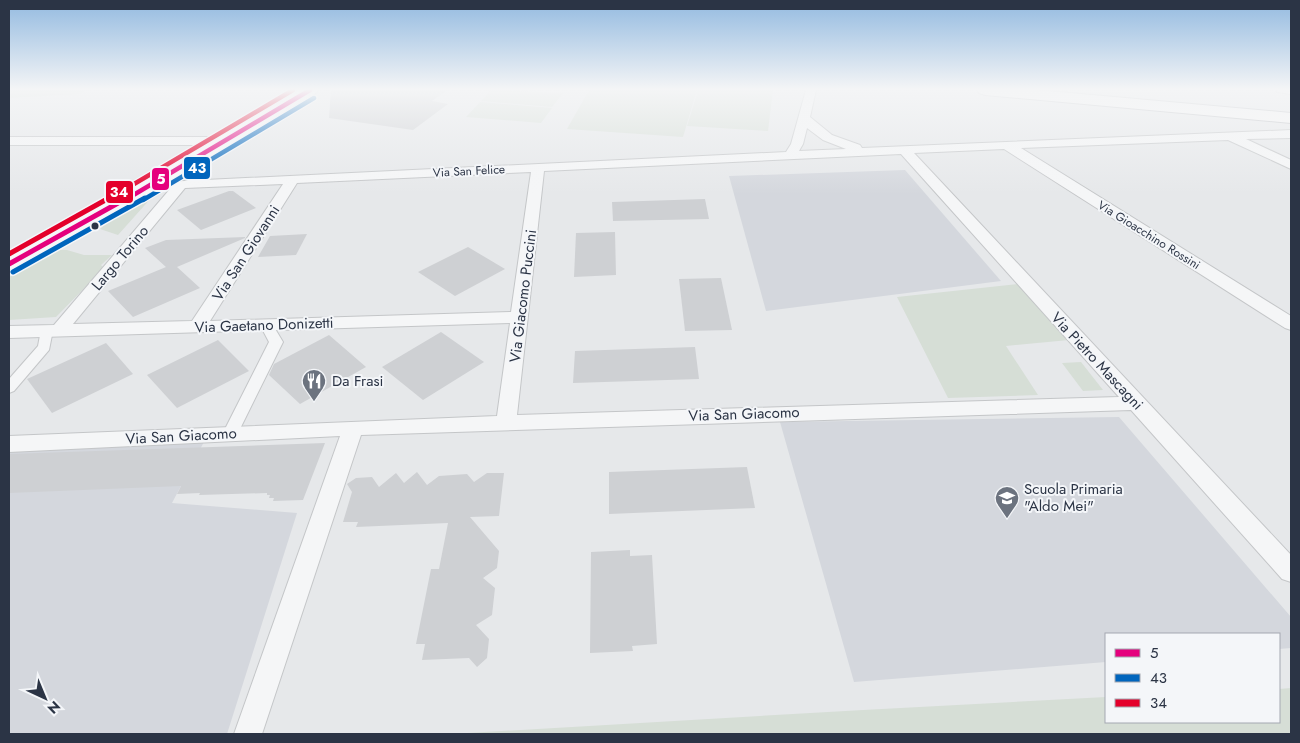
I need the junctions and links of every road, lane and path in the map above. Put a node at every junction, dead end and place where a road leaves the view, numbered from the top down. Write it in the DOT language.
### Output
graph roads {
  1 [pos="237,125"];
  2 [pos="252,125"];
  3 [pos="802,125"];
  4 [pos="807,125"];
  5 [pos="811,125"];
  6 [pos="1291,134"];
  7 [pos="1230,137"];
  8 [pos="9,141"];
  9 [pos="209,141"];
  10 [pos="1007,145"];
  11 [pos="904,150"];
  12 [pos="875,152"];
  13 [pos="814,155"];
  14 [pos="790,156"];
  15 [pos="1291,165"];
  16 [pos="538,168"];
  17 [pos="292,180"];
  18 [pos="181,185"];
  19 [pos="149,186"];
  20 [pos="9,250"];
  21 [pos="9,264"];
  22 [pos="520,317"];
  23 [pos="1291,324"];
  24 [pos="266,325"];
  25 [pos="198,326"];
  26 [pos="53,330"];
  27 [pos="9,332"];
  28 [pos="9,388"];
  29 [pos="1135,403"];
  30 [pos="506,423"];
  31 [pos="353,428"];
  32 [pos="231,433"];
  33 [pos="9,444"];
  34 [pos="1291,571"];
  35 [pos="248,734"];
  1 -- 9 [label="main road"];
  2 -- 19 [label="main road"];
  3 -- 14 [label="street"];
  4 -- 13 [label="street"];
  5 -- 12 [label="street, Via San Felice"];
  6 -- 7 [label="street, Via San Felice"];
  7 -- 10 [label="street, Via San Felice"];
  7 -- 15 [label="street, Via San Felice"];
  8 -- 9 [label="street"];
  9 -- 20 [label="main road"];
  10 -- 11 [label="street, Via San Felice"];
  10 -- 23 [label="street, Via Gioacchino Rossini"];
  11 -- 12 [label="street, Via San Felice"];
  11 -- 29 [label="street, Via Pietro Mascagni"];
  12 -- 13 [label="street, Via San Felice"];
  13 -- 14 [label="street, Via San Felice"];
  14 -- 16 [label="street, Via San Felice"];
  16 -- 17 [label="street, Via San Felice"];
  16 -- 22 [label="street, Via Giacomo Puccini"];
  17 -- 18 [label="street, Via San Felice"];
  17 -- 25 [label="street, Via San Giovanni"];
  18 -- 19 [label="street, Via San Felice"];
  18 -- 26 [label="street, Largo Torino"];
  19 -- 21 [label="main road"];
  22 -- 24 [label="street, Via Gaetano Donizetti"];
  22 -- 30 [label="street, Via Giacomo Puccini"];
  24 -- 25 [label="street, Via Gaetano Donizetti"];
  24 -- 32 [label="street"];
  25 -- 26 [label="street, Via Gaetano Donizetti"];
  26 -- 27 [label="street, Via Gaetano Donizetti"];
  26 -- 28 [label="street"];
  29 -- 30 [label="street, Via San Giacomo"];
  29 -- 34 [label="street, Via Pietro Mascagni"];
  30 -- 31 [label="street, Via San Giacomo"];
  31 -- 32 [label="street, Via San Giacomo"];
  31 -- 35 [label="street"];
  32 -- 33 [label="street, Via San Giacomo"];
}
